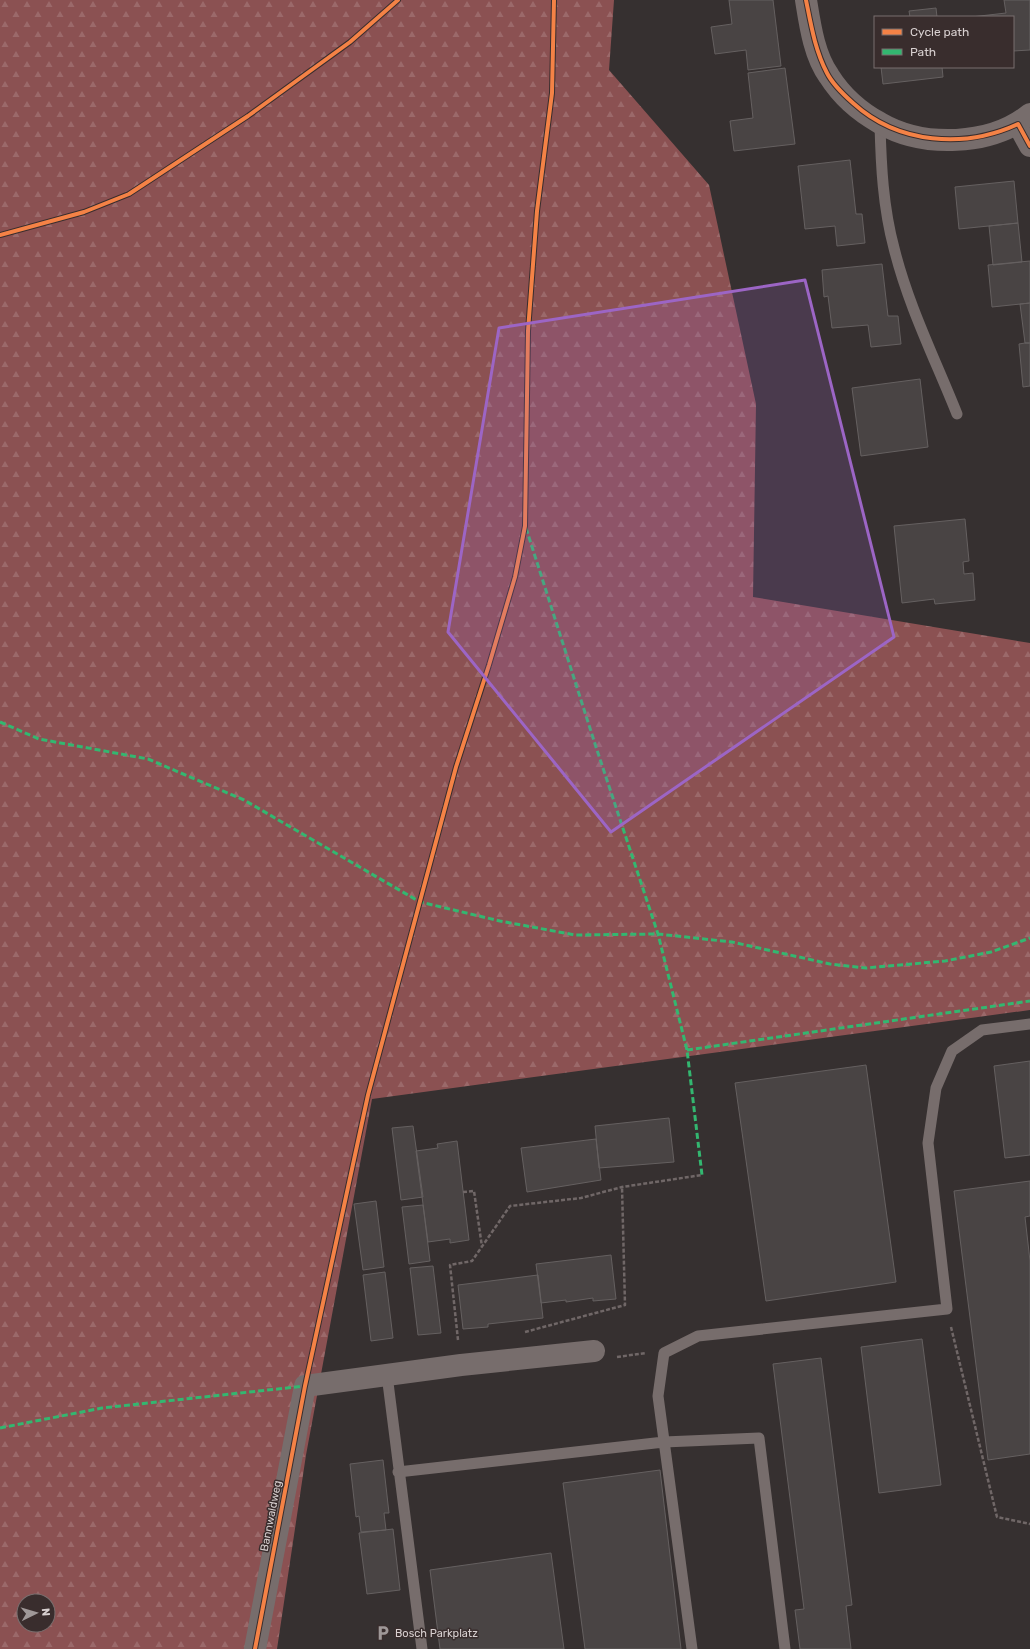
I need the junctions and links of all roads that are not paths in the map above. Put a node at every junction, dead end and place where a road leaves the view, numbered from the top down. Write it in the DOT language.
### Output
graph roads {
  1 [pos="806,0"];
  2 [pos="1024,119"];
  3 [pos="880,124"];
  4 [pos="1030,146"];
  5 [pos="957,414"];
  6 [pos="1030,1024"];
  7 [pos="594,1351"];
  8 [pos="387,1375"];
  9 [pos="664,1442"];
  10 [pos="398,1472"];
  11 [pos="255,1649"];
  12 [pos="422,1649"];
  13 [pos="692,1649"];
  14 [pos="785,1649"];
  1 -- 3 [label="street"];
  2 -- 3 [label="street"];
  2 -- 4 [label="street"];
  3 -- 5 [label="lane"];
  6 -- 9 [label="lane"];
  7 -- 8 [label="street, Bannwaldweg"];
  8 -- 10 [label="lane"];
  8 -- 11 [label="street, Bannwaldweg"];
  9 -- 10 [label="lane"];
  9 -- 13 [label="lane"];
  9 -- 14 [label="lane"];
  10 -- 12 [label="lane"];
}
